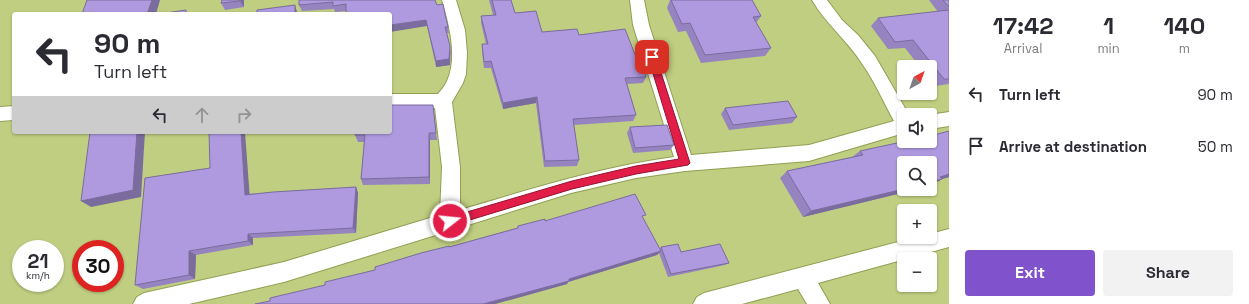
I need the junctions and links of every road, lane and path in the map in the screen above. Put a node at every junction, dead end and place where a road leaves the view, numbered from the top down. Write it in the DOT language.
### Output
graph roads {
  1 [pos="449,0"];
  2 [pos="637,0"];
  3 [pos="819,0"];
  4 [pos="392,101"];
  5 [pos="443,101"];
  6 [pos="897,110"];
  7 [pos="12,113"];
  8 [pos="0,114"];
  9 [pos="949,119"];
  10 [pos="937,121"];
  11 [pos="897,128"];
  12 [pos="685,163"];
  13 [pos="450,221"];
  14 [pos="949,238"];
  15 [pos="802,277"];
  16 [pos="144,304"];
  17 [pos="704,304"];
  18 [pos="819,304"];
  1 -- 5 [label="street"];
  2 -- 12 [label="street"];
  3 -- 6 [label="street"];
  4 -- 5 [label="street"];
  5 -- 13 [label="street"];
  7 -- 8 [label="street"];
  9 -- 10 [label="street"];
  11 -- 12 [label="street"];
  12 -- 13 [label="street"];
  13 -- 16 [label="street"];
  14 -- 15 [label="street"];
  15 -- 17 [label="street"];
  15 -- 18 [label="street"];
}
